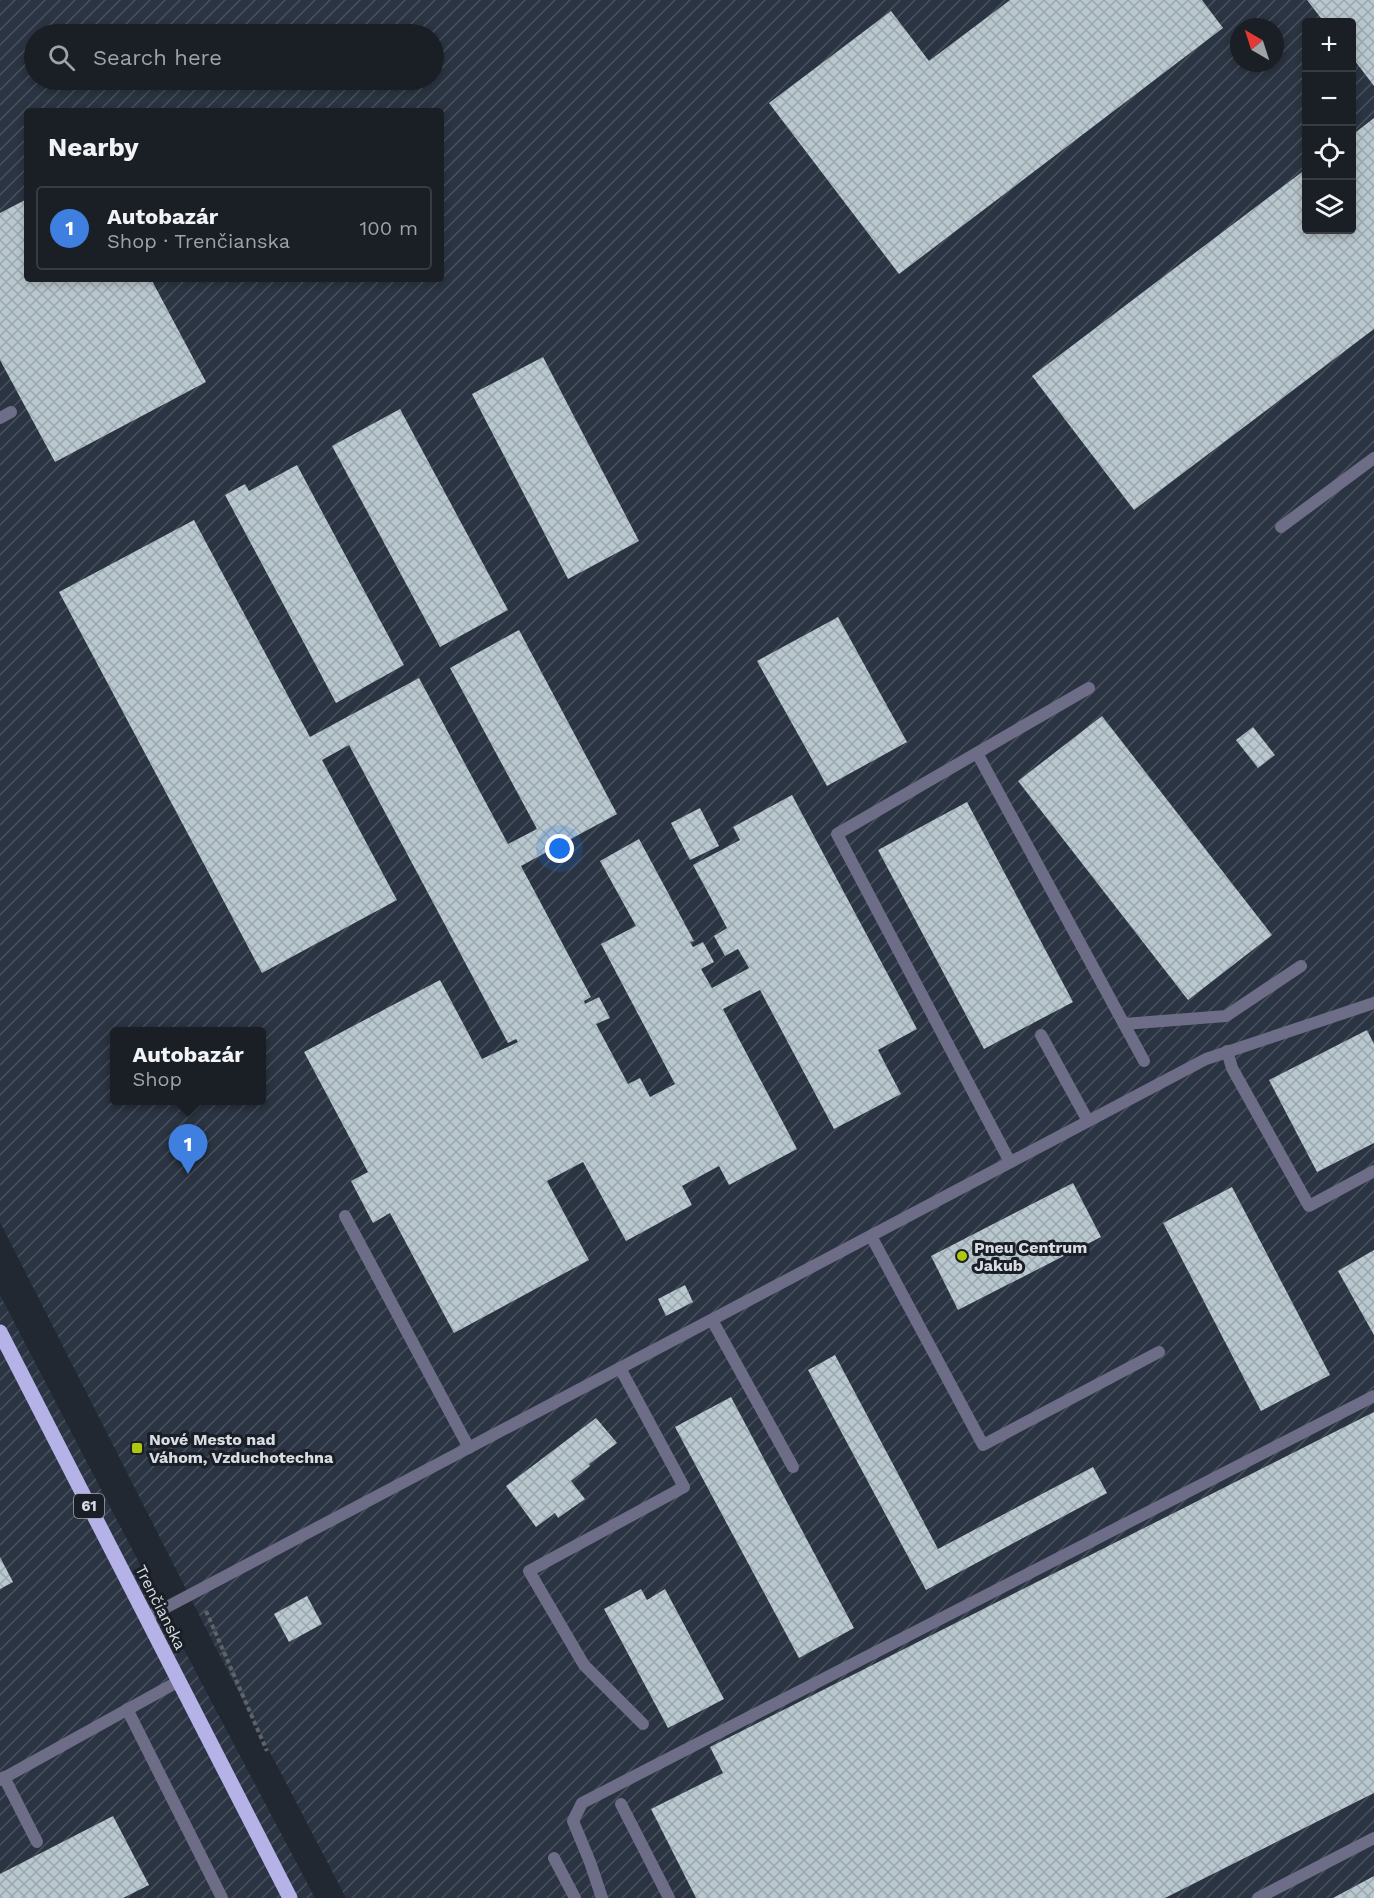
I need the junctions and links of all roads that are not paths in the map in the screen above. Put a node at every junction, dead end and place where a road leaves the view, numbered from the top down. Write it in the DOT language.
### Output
graph roads {
  1 [pos="1374,458"];
  2 [pos="1281,527"];
  3 [pos="1089,688"];
  4 [pos="977,753"];
  5 [pos="1300,966"];
  6 [pos="1374,1003"];
  7 [pos="1124,1024"];
  8 [pos="1041,1035"];
  9 [pos="1227,1050"];
  10 [pos="1144,1061"];
  11 [pos="1088,1121"];
  12 [pos="1010,1162"];
  13 [pos="1374,1171"];
  14 [pos="345,1216"];
  15 [pos="871,1236"];
  16 [pos="712,1320"];
  17 [pos="0,1332"];
  18 [pos="1159,1352"];
  19 [pos="620,1368"];
  20 [pos="1374,1396"];
  21 [pos="469,1448"];
  22 [pos="792,1467"];
  23 [pos="146,1618"];
  24 [pos="179,1681"];
  25 [pos="127,1709"];
  26 [pos="643,1724"];
  27 [pos="2,1779"];
  28 [pos="621,1804"];
  29 [pos="1374,1838"];
  30 [pos="37,1842"];
  31 [pos="554,1858"];
  32 [pos="222,1898"];
  33 [pos="290,1898"];
  34 [pos="575,1898"];
  35 [pos="602,1898"];
  36 [pos="669,1898"];
  37 [pos="1258,1898"];
  1 -- 2 [label="lane"];
  3 -- 4 [label="lane"];
  4 -- 7 [label="lane"];
  4 -- 12 [label="lane"];
  5 -- 7 [label="lane"];
  6 -- 9 [label="lane"];
  7 -- 10 [label="lane"];
  8 -- 11 [label="lane"];
  9 -- 11 [label="lane"];
  9 -- 13 [label="lane"];
  11 -- 12 [label="lane"];
  12 -- 15 [label="lane"];
  14 -- 21 [label="lane"];
  15 -- 16 [label="lane"];
  15 -- 18 [label="lane"];
  16 -- 19 [label="lane"];
  16 -- 22 [label="lane"];
  17 -- 23 [label="main road, Trenčianska / 61"];
  19 -- 21 [label="lane"];
  19 -- 26 [label="lane"];
  20 -- 35 [label="lane"];
  21 -- 23 [label="lane"];
  23 -- 24 [label="main road, Trenčianska / 61"];
  24 -- 25 [label="lane"];
  24 -- 33 [label="main road, Trenčianska / 61"];
  25 -- 27 [label="lane"];
  25 -- 32 [label="lane"];
  27 -- 30 [label="lane"];
  28 -- 36 [label="lane"];
  29 -- 37 [label="lane"];
  31 -- 34 [label="lane"];
}
